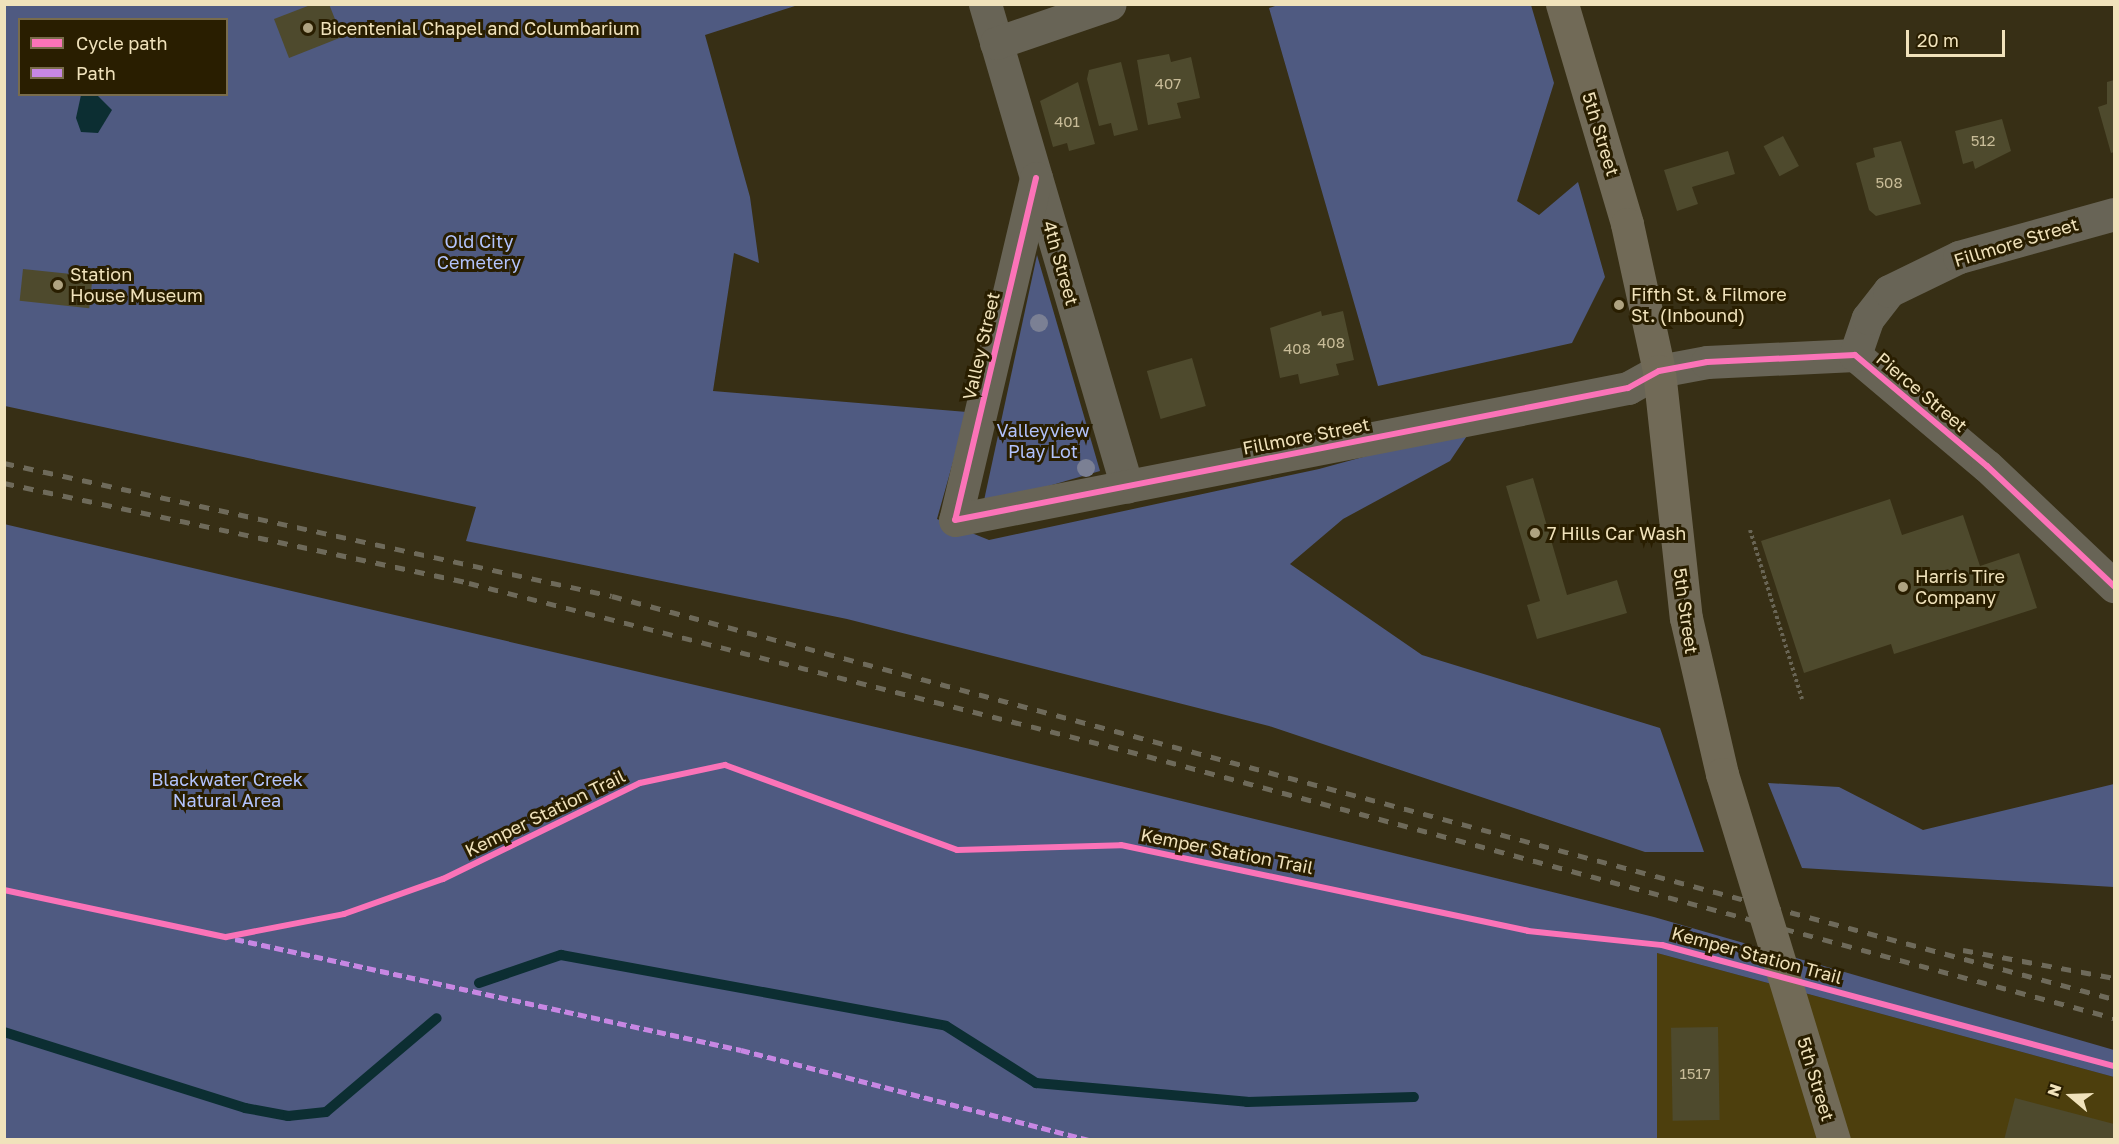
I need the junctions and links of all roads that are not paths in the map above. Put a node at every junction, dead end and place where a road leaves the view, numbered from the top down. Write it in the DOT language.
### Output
graph roads {
  1 [pos="985,4"];
  2 [pos="1110,4"];
  3 [pos="1562,4"];
  4 [pos="996,43"];
  5 [pos="1036,178"];
  6 [pos="2115,214"];
  7 [pos="1855,355"];
  8 [pos="1659,371"];
  9 [pos="1127,486"];
  10 [pos="955,520"];
  11 [pos="2115,586"];
  12 [pos="1834,1140"];
  1 -- 4 [label="street, 4th Street"];
  2 -- 4 [label="street"];
  3 -- 8 [label="main road, 5th Street"];
  4 -- 5 [label="street, 4th Street"];
  5 -- 9 [label="street, 4th Street"];
  5 -- 10 [label="street, Valley Street"];
  6 -- 7 [label="street, Fillmore Street"];
  7 -- 8 [label="street, Pierce Street"];
  7 -- 11 [label="street, Pierce Street"];
  8 -- 9 [label="street, Fillmore Street"];
  8 -- 12 [label="main road, 5th Street, bridge"];
  9 -- 10 [label="street, Fillmore Street"];
}
